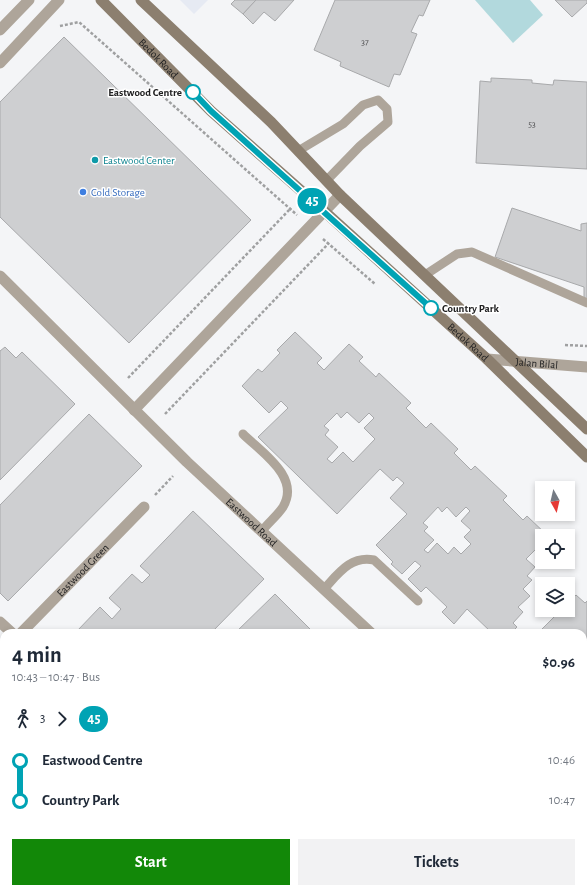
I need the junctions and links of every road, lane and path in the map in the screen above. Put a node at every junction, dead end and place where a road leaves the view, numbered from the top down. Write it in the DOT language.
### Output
graph roads {
  1 [pos="29,0"];
  2 [pos="59,0"];
  3 [pos="101,0"];
  4 [pos="141,0"];
  5 [pos="79,22"];
  6 [pos="0,30"];
  7 [pos="0,63"];
  8 [pos="298,151"];
  9 [pos="326,181"];
  10 [pos="304,194"];
  11 [pos="340,195"];
  12 [pos="290,209"];
  13 [pos="324,211"];
  14 [pos="310,227"];
  15 [pos="342,227"];
  16 [pos="328,243"];
  17 [pos="426,275"];
  18 [pos="0,276"];
  19 [pos="376,285"];
  20 [pos="587,304"];
  21 [pos="487,359"];
  22 [pos="518,362"];
  23 [pos="587,367"];
  24 [pos="115,391"];
  25 [pos="134,410"];
  26 [pos="151,427"];
  27 [pos="587,429"];
  28 [pos="243,434"];
  29 [pos="587,457"];
  30 [pos="173,476"];
  31 [pos="144,507"];
  32 [pos="262,531"];
  33 [pos="324,589"];
  34 [pos="418,601"];
  35 [pos="0,622"];
  36 [pos="8,629"];
  37 [pos="25,629"];
  38 [pos="367,629"];
  1 -- 6 [label="street"];
  2 -- 7 [label="street"];
  3 -- 10 [label="main road, Bedok Road"];
  4 -- 8 [label="main road, Bedok Road"];
  5 -- 12 [label="path"];
  8 -- 9 [label="main road, Bedok Road"];
  8 -- 9 [label="lane"];
  9 -- 11 [label="main road, Bedok Road"];
  10 -- 12 [label="path"];
  10 -- 13 [label="main road, Bedok Road"];
  11 -- 13 [label="street"];
  11 -- 17 [label="main road, Bedok Road"];
  12 -- 14 [label="path"];
  12 -- 24 [label="path"];
  13 -- 14 [label="street"];
  13 -- 15 [label="main road, Bedok Road"];
  14 -- 16 [label="path"];
  14 -- 25 [label="street"];
  15 -- 16 [label="path"];
  15 -- 21 [label="main road, Bedok Road"];
  16 -- 19 [label="path"];
  16 -- 26 [label="path"];
  17 -- 20 [label="lane"];
  17 -- 22 [label="main road, Bedok Road"];
  18 -- 24 [label="street, Eastwood Road"];
  21 -- 22 [label="street, Jalan Bilal"];
  21 -- 29 [label="main road, Bedok Road"];
  22 -- 23 [label="street, Jalan Bilal"];
  22 -- 27 [label="main road, Bedok Road"];
  24 -- 25 [label="street, Eastwood Road"];
  25 -- 26 [label="street, Eastwood Road"];
  26 -- 32 [label="street, Eastwood Road"];
  28 -- 32 [label="lane"];
  30 -- 31 [label="path"];
  31 -- 37 [label="street, Eastwood Green"];
  32 -- 33 [label="street, Eastwood Road"];
  33 -- 34 [label="lane"];
  33 -- 38 [label="street, Eastwood Road"];
  35 -- 36 [label="street"];
}
